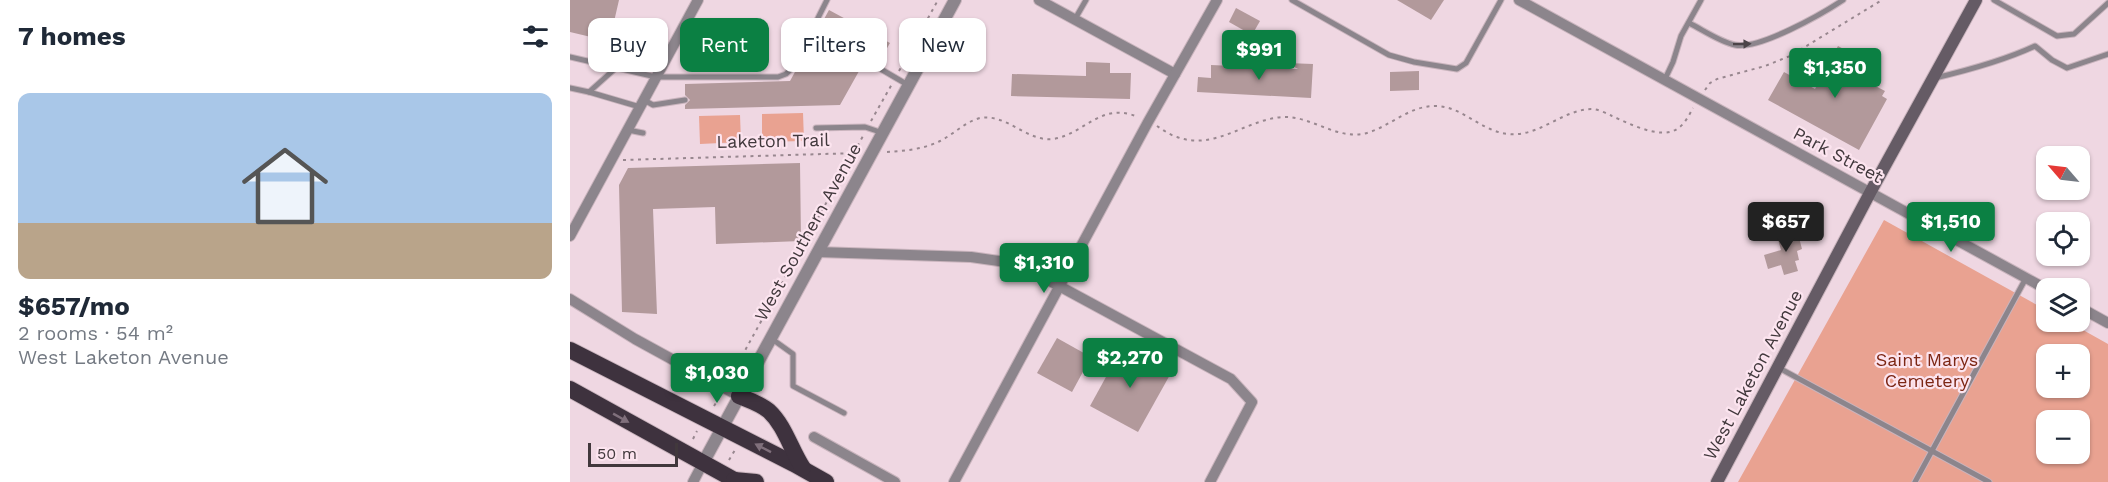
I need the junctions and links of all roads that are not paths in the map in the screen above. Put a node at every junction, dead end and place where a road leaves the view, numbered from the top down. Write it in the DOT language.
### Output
graph roads {
  1 [pos="698,0"];
  2 [pos="827,0"];
  3 [pos="955,0"];
  4 [pos="1039,0"];
  5 [pos="1086,0"];
  6 [pos="1217,0"];
  7 [pos="1292,0"];
  8 [pos="1501,0"];
  9 [pos="1519,0"];
  10 [pos="1701,0"];
  11 [pos="1843,0"];
  12 [pos="1976,0"];
  13 [pos="1994,0"];
  14 [pos="2108,3"];
  15 [pos="1075,20"];
  16 [pos="1689,23"];
  17 [pos="2108,54"];
  18 [pos="570,57"];
  19 [pos="588,61"];
  20 [pos="611,72"];
  21 [pos="636,72"];
  22 [pos="885,72"];
  23 [pos="1175,74"];
  24 [pos="656,77"];
  25 [pos="1665,79"];
  26 [pos="1933,79"];
  27 [pos="909,86"];
  28 [pos="570,87"];
  29 [pos="589,92"];
  30 [pos="685,100"];
  31 [pos="642,104"];
  32 [pos="816,128"];
  33 [pos="628,130"];
  34 [pos="643,133"];
  35 [pos="883,133"];
  36 [pos="1871,191"];
  37 [pos="570,236"];
  38 [pos="818,252"];
  39 [pos="2026,278"];
  40 [pos="2036,284"];
  41 [pos="1061,286"];
  42 [pos="570,299"];
  43 [pos="2090,313"];
  44 [pos="2108,323"];
  45 [pos="770,338"];
  46 [pos="570,344"];
  47 [pos="570,350"];
  48 [pos="595,362"];
  49 [pos="1779,368"];
  50 [pos="570,389"];
  51 [pos="739,396"];
  52 [pos="844,413"];
  53 [pos="722,427"];
  54 [pos="814,437"];
  55 [pos="1932,450"];
  56 [pos="703,464"];
  57 [pos="803,469"];
  58 [pos="736,481"];
  59 [pos="693,482"];
  60 [pos="756,482"];
  61 [pos="826,482"];
  62 [pos="895,482"];
  63 [pos="954,482"];
  64 [pos="1210,482"];
  65 [pos="1717,482"];
  66 [pos="1915,482"];
  67 [pos="1989,482"];
  1 -- 24 [label="street"];
  2 -- 24 [label="lane"];
  3 -- 27 [label="street, West Southern Avenue"];
  4 -- 15 [label="street"];
  5 -- 15 [label="lane"];
  6 -- 23 [label="street"];
  7 -- 8 [label="lane"];
  9 -- 25 [label="street, Park Street"];
  10 -- 16 [label="lane"];
  16 -- 11 [label="lane, one-way"];
  12 -- 26 [label="main road, West Laketon Avenue"];
  13 -- 14 [label="lane"];
  15 -- 23 [label="street"];
  16 -- 25 [label="lane"];
  17 -- 26 [label="lane"];
  18 -- 19 [label="lane"];
  20 -- 29 [label="lane"];
  21 -- 24 [label="lane"];
  22 -- 27 [label="lane"];
  23 -- 41 [label="street"];
  24 -- 31 [label="street"];
  25 -- 36 [label="street, Park Street"];
  26 -- 36 [label="main road, West Laketon Avenue"];
  27 -- 35 [label="street, West Southern Avenue"];
  28 -- 29 [label="lane"];
  29 -- 31 [label="lane"];
  30 -- 31 [label="lane"];
  31 -- 33 [label="street"];
  32 -- 35 [label="lane"];
  33 -- 34 [label="lane"];
  33 -- 37 [label="street"];
  35 -- 38 [label="street, West Southern Avenue"];
  36 -- 39 [label="street, Park Street"];
  36 -- 49 [label="main road, West Laketon Avenue"];
  38 -- 41 [label="street"];
  38 -- 45 [label="street, West Southern Avenue"];
  39 -- 40 [label="street, Park Street"];
  39 -- 55 [label="lane"];
  41 -- 63 [label="street"];
  41 -- 64 [label="street"];
  42 -- 51 [label="street"];
  43 -- 44 [label="street"];
  45 -- 51 [label="street, West Southern Avenue"];
  45 -- 52 [label="lane"];
  46 -- 48 [label="highway"];
  47 -- 48 [label="highway"];
  48 -- 53 [label="highway"];
  49 -- 55 [label="lane"];
  49 -- 65 [label="main road, West Laketon Avenue"];
  50 -- 56 [label="highway, one-way"];
  51 -- 53 [label="street, West Southern Avenue"];
  51 -- 57 [label="highway"];
  53 -- 56 [label="street, West Southern Avenue"];
  57 -- 53 [label="highway, one-way"];
  54 -- 62 [label="street"];
  55 -- 66 [label="lane"];
  55 -- 67 [label="lane"];
  56 -- 58 [label="highway"];
  56 -- 59 [label="street, West Southern Avenue"];
  57 -- 61 [label="highway"];
  58 -- 60 [label="highway"];
}
